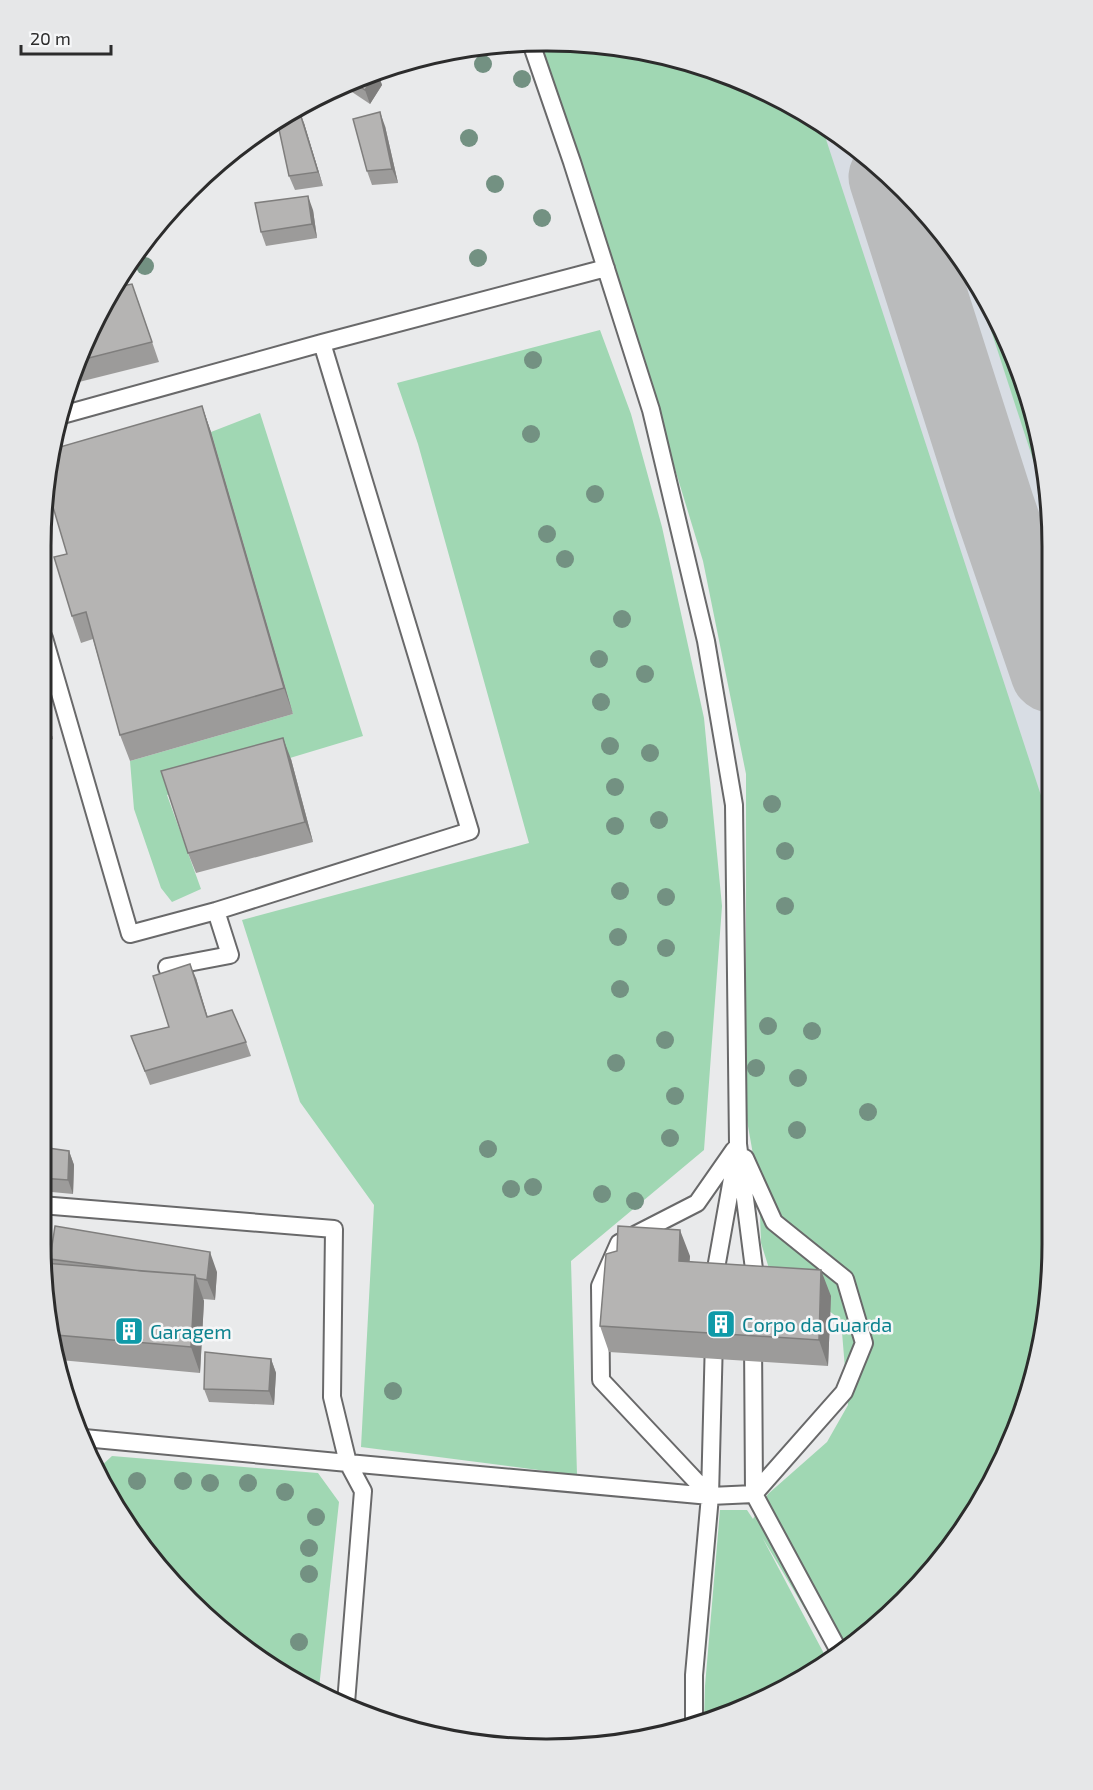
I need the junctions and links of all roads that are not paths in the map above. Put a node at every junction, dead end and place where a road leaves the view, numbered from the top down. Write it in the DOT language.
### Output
graph roads {
  1 [pos="534,51"];
  2 [pos="606,268"];
  3 [pos="322,343"];
  4 [pos="69,413"];
  5 [pos="51,662"];
  6 [pos="216,912"];
  7 [pos="174,985"];
  8 [pos="738,1144"];
  9 [pos="51,1206"];
  10 [pos="714,1298"];
  11 [pos="753,1303"];
  12 [pos="714,1321"];
  13 [pos="753,1326"];
  14 [pos="91,1439"];
  15 [pos="348,1463"];
  16 [pos="754,1494"];
  17 [pos="710,1496"];
  18 [pos="836,1645"];
  19 [pos="346,1696"];
  20 [pos="694,1716"];
  1 -- 2 [label="lane"];
  2 -- 3 [label="lane"];
  2 -- 8 [label="lane"];
  3 -- 4 [label="lane"];
  3 -- 6 [label="lane"];
  5 -- 6 [label="lane"];
  6 -- 7 [label="lane"];
  8 -- 10 [label="lane"];
  8 -- 11 [label="lane"];
  8 -- 16 [label="lane"];
  8 -- 17 [label="lane"];
  9 -- 15 [label="lane"];
  12 -- 17 [label="lane"];
  13 -- 16 [label="lane"];
  14 -- 15 [label="lane"];
  15 -- 17 [label="lane"];
  15 -- 19 [label="lane"];
  16 -- 17 [label="lane"];
  16 -- 18 [label="lane"];
  17 -- 20 [label="lane"];
}
